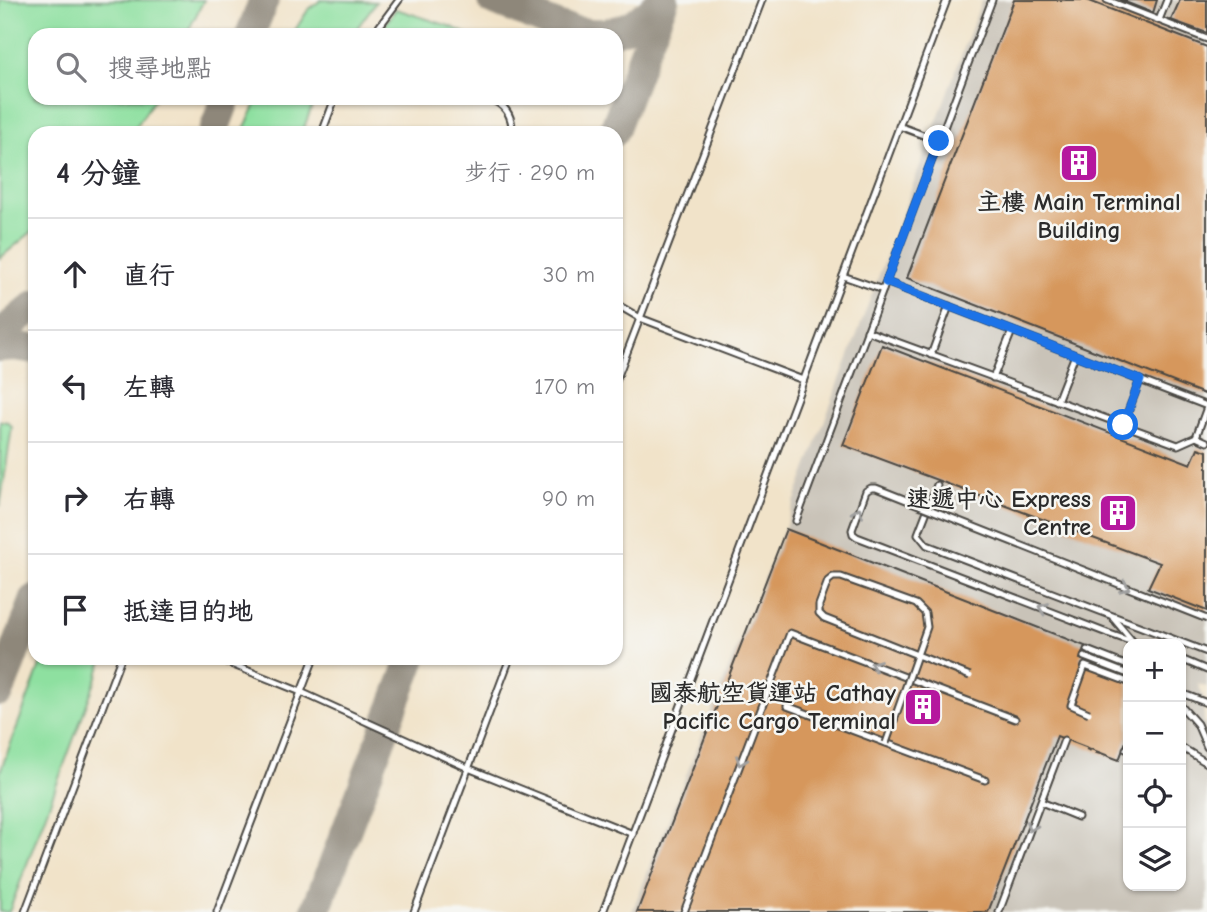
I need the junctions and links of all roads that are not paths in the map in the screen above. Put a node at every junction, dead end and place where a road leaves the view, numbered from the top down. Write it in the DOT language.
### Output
graph roads {
  1 [pos="399,0"];
  2 [pos="762,0"];
  3 [pos="947,0"];
  4 [pos="992,0"];
  5 [pos="1107,0"];
  6 [pos="1167,0"];
  7 [pos="1159,20"];
  8 [pos="378,28"];
  9 [pos="1207,39"];
  10 [pos="332,105"];
  11 [pos="501,105"];
  12 [pos="325,126"];
  13 [pos="512,126"];
  14 [pos="899,126"];
  15 [pos="939,141"];
  16 [pos="843,276"];
  17 [pos="886,282"];
  18 [pos="883,290"];
  19 [pos="949,306"];
  20 [pos="623,308"];
  21 [pos="640,318"];
  22 [pos="867,331"];
  23 [pos="1012,331"];
  24 [pos="931,355"];
  25 [pos="1075,355"];
  26 [pos="623,363"];
  27 [pos="993,378"];
  28 [pos="803,380"];
  29 [pos="1140,380"];
  30 [pos="1057,401"];
  31 [pos="1207,406"];
  32 [pos="1123,425"];
  33 [pos="1196,437"];
  34 [pos="1207,442"];
  35 [pos="937,485"];
  36 [pos="796,521"];
  37 [pos="1111,616"];
  38 [pos="1207,619"];
  39 [pos="1125,639"];
  40 [pos="1132,639"];
  41 [pos="1207,652"];
  42 [pos="1186,661"];
  43 [pos="118,665"];
  44 [pos="234,665"];
  45 [pos="311,665"];
  46 [pos="507,665"];
  47 [pos="1123,665"];
  48 [pos="1207,670"];
  49 [pos="1123,672"];
  50 [pos="970,676"];
  51 [pos="1123,680"];
  52 [pos="301,692"];
  53 [pos="1186,696"];
  54 [pos="1207,703"];
  55 [pos="787,706"];
  56 [pos="1186,712"];
  57 [pos="1088,713"];
  58 [pos="1015,719"];
  59 [pos="1064,740"];
  60 [pos="886,743"];
  61 [pos="1207,747"];
  62 [pos="1186,750"];
  63 [pos="1191,753"];
  64 [pos="1186,754"];
  65 [pos="1207,763"];
  66 [pos="468,768"];
  67 [pos="985,780"];
  68 [pos="1041,802"];
  69 [pos="1078,817"];
  70 [pos="633,834"];
  71 [pos="25,912"];
  72 [pos="217,912"];
  73 [pos="414,912"];
  74 [pos="603,912"];
  75 [pos="684,912"];
  76 [pos="999,912"];
  1 -- 8 [label="lane"];
  2 -- 21 [label="lane"];
  3 -- 14 [label="lane"];
  4 -- 15 [label="lane"];
  5 -- 7 [label="lane"];
  6 -- 7 [label="lane"];
  7 -- 9 [label="lane"];
  10 -- 12 [label="lane"];
  11 -- 13 [label="lane"];
  14 -- 15 [label="lane"];
  14 -- 16 [label="lane"];
  15 -- 17 [label="lane"];
  16 -- 18 [label="lane"];
  16 -- 28 [label="lane"];
  17 -- 18 [label="lane"];
  17 -- 19 [label="lane"];
  18 -- 22 [label="lane"];
  19 -- 23 [label="lane"];
  19 -- 24 [label="lane"];
  20 -- 21 [label="lane"];
  21 -- 26 [label="lane"];
  21 -- 28 [label="lane"];
  22 -- 24 [label="lane"];
  22 -- 36 [label="lane"];
  23 -- 25 [label="lane"];
  23 -- 27 [label="lane"];
  24 -- 27 [label="lane"];
  25 -- 29 [label="lane"];
  25 -- 30 [label="lane"];
  27 -- 30 [label="lane"];
  28 -- 70 [label="lane"];
  29 -- 31 [label="lane"];
  29 -- 32 [label="lane"];
  30 -- 32 [label="lane"];
  31 -- 33 [label="lane"];
  32 -- 33 [label="lane"];
  33 -- 34 [label="lane"];
  35 -- 37 [label="lane"];
  37 -- 40 [label="lane"];
  37 -- 41 [label="lane"];
  39 -- 38 [label="lane, one-way, bridge"];
  42 -- 48 [label="lane"];
  43 -- 71 [label="lane"];
  44 -- 52 [label="lane"];
  45 -- 52 [label="lane"];
  46 -- 66 [label="lane"];
  47 -- 49 [label="lane"];
  50 -- 60 [label="lane, bridge"];
  51 -- 57 [label="lane, bridge"];
  52 -- 66 [label="lane"];
  52 -- 72 [label="lane"];
  53 -- 54 [label="lane"];
  55 -- 60 [label="lane"];
  56 -- 61 [label="lane"];
  58 -- 75 [label="lane, one-way"];
  59 -- 68 [label="lane"];
  60 -- 67 [label="lane"];
  62 -- 63 [label="lane"];
  63 -- 64 [label="lane"];
  63 -- 65 [label="lane"];
  66 -- 70 [label="lane"];
  66 -- 73 [label="lane"];
  68 -- 69 [label="lane"];
  68 -- 76 [label="lane, one-way"];
  70 -- 74 [label="lane"];
}
